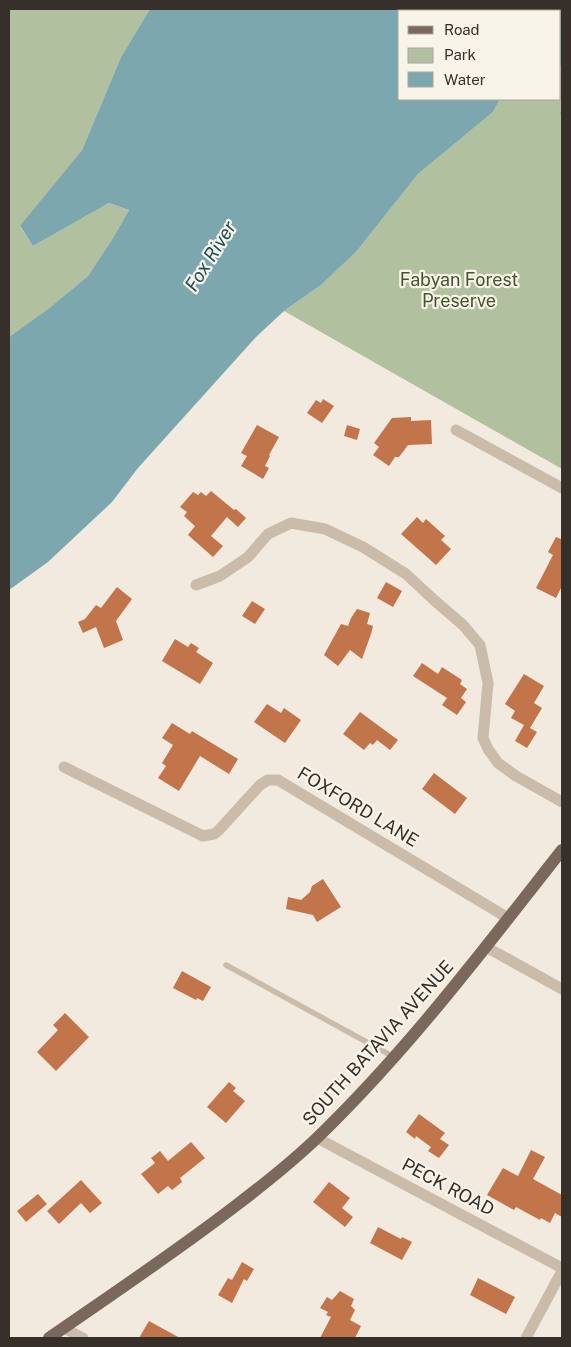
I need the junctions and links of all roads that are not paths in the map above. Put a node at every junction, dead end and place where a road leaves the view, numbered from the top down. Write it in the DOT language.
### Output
graph roads {
  1 [pos="456,430"];
  2 [pos="562,488"];
  3 [pos="196,585"];
  4 [pos="64,767"];
  5 [pos="562,802"];
  6 [pos="562,850"];
  7 [pos="508,918"];
  8 [pos="486,947"];
  9 [pos="226,966"];
  10 [pos="562,989"];
  11 [pos="394,1057"];
  12 [pos="317,1138"];
  13 [pos="562,1269"];
  14 [pos="64,1328"];
  15 [pos="49,1338"];
  16 [pos="83,1338"];
  17 [pos="526,1338"];
  1 -- 2 [label="street"];
  3 -- 5 [label="street"];
  4 -- 7 [label="street, FOXFORD LANE"];
  6 -- 7 [label="main road, SOUTH BATAVIA AVENUE"];
  7 -- 8 [label="main road, SOUTH BATAVIA AVENUE"];
  8 -- 10 [label="street"];
  8 -- 11 [label="main road, SOUTH BATAVIA AVENUE"];
  9 -- 11 [label="lane"];
  11 -- 12 [label="main road, SOUTH BATAVIA AVENUE"];
  12 -- 13 [label="street, PECK ROAD"];
  12 -- 14 [label="main road, SOUTH BATAVIA AVENUE"];
  13 -- 17 [label="street"];
  14 -- 15 [label="main road, SOUTH BATAVIA AVENUE"];
  14 -- 16 [label="street"];
}
